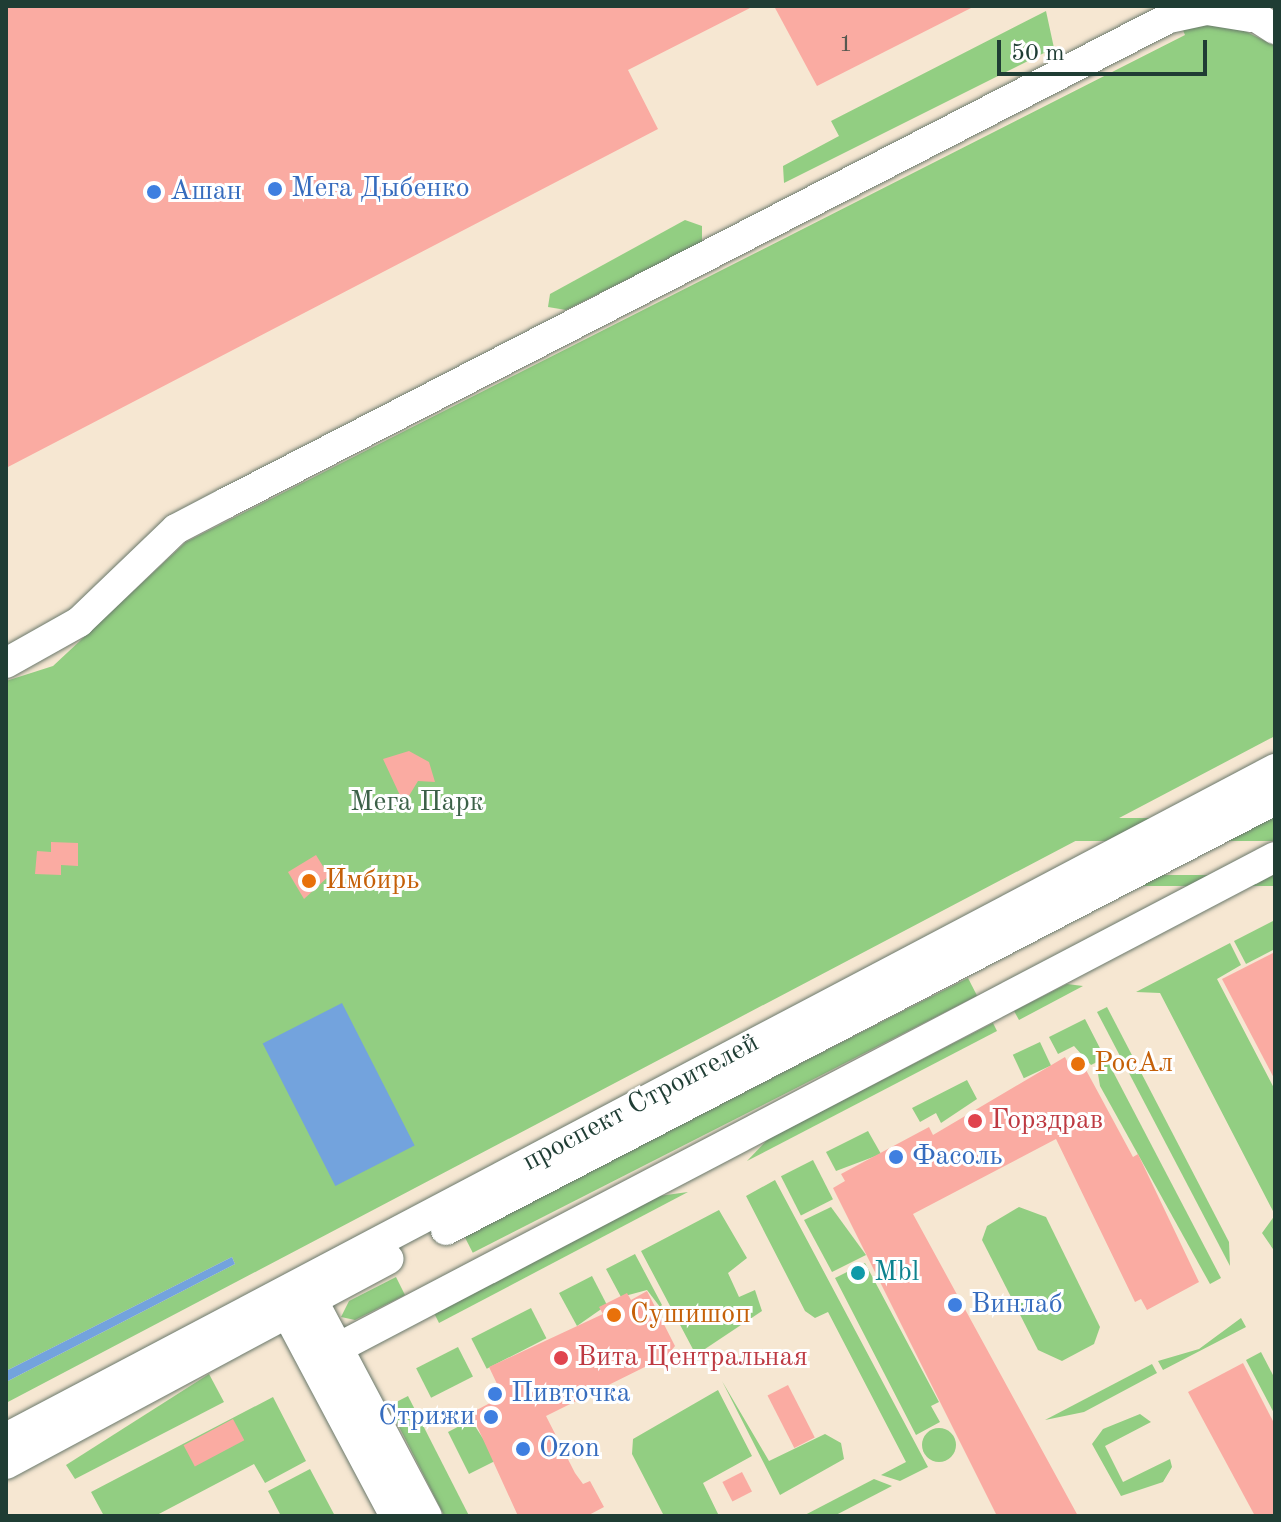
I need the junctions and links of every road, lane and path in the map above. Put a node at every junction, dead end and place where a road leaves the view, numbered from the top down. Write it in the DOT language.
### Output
graph roads {
  1 [pos="1180,11"];
  2 [pos="1254,17"];
  3 [pos="6,663"];
  4 [pos="1275,769"];
  5 [pos="1275,800"];
  6 [pos="1275,857"];
  7 [pos="296,1302"];
  8 [pos="325,1355"];
  9 [pos="6,1438"];
  10 [pos="6,1464"];
  11 [pos="395,1516"];
  12 [pos="427,1516"];
  1 -- 2 [label="street"];
  1 -- 3 [label="street"];
  4 -- 7 [label="street, проспект Строителей"];
  5 -- 7 [label="street, проспект Строителей"];
  6 -- 8 [label="street"];
  7 -- 8 [label="street"];
  7 -- 9 [label="street, проспект Строителей"];
  7 -- 10 [label="street, проспект Строителей"];
  8 -- 11 [label="street"];
  8 -- 12 [label="street"];
}
